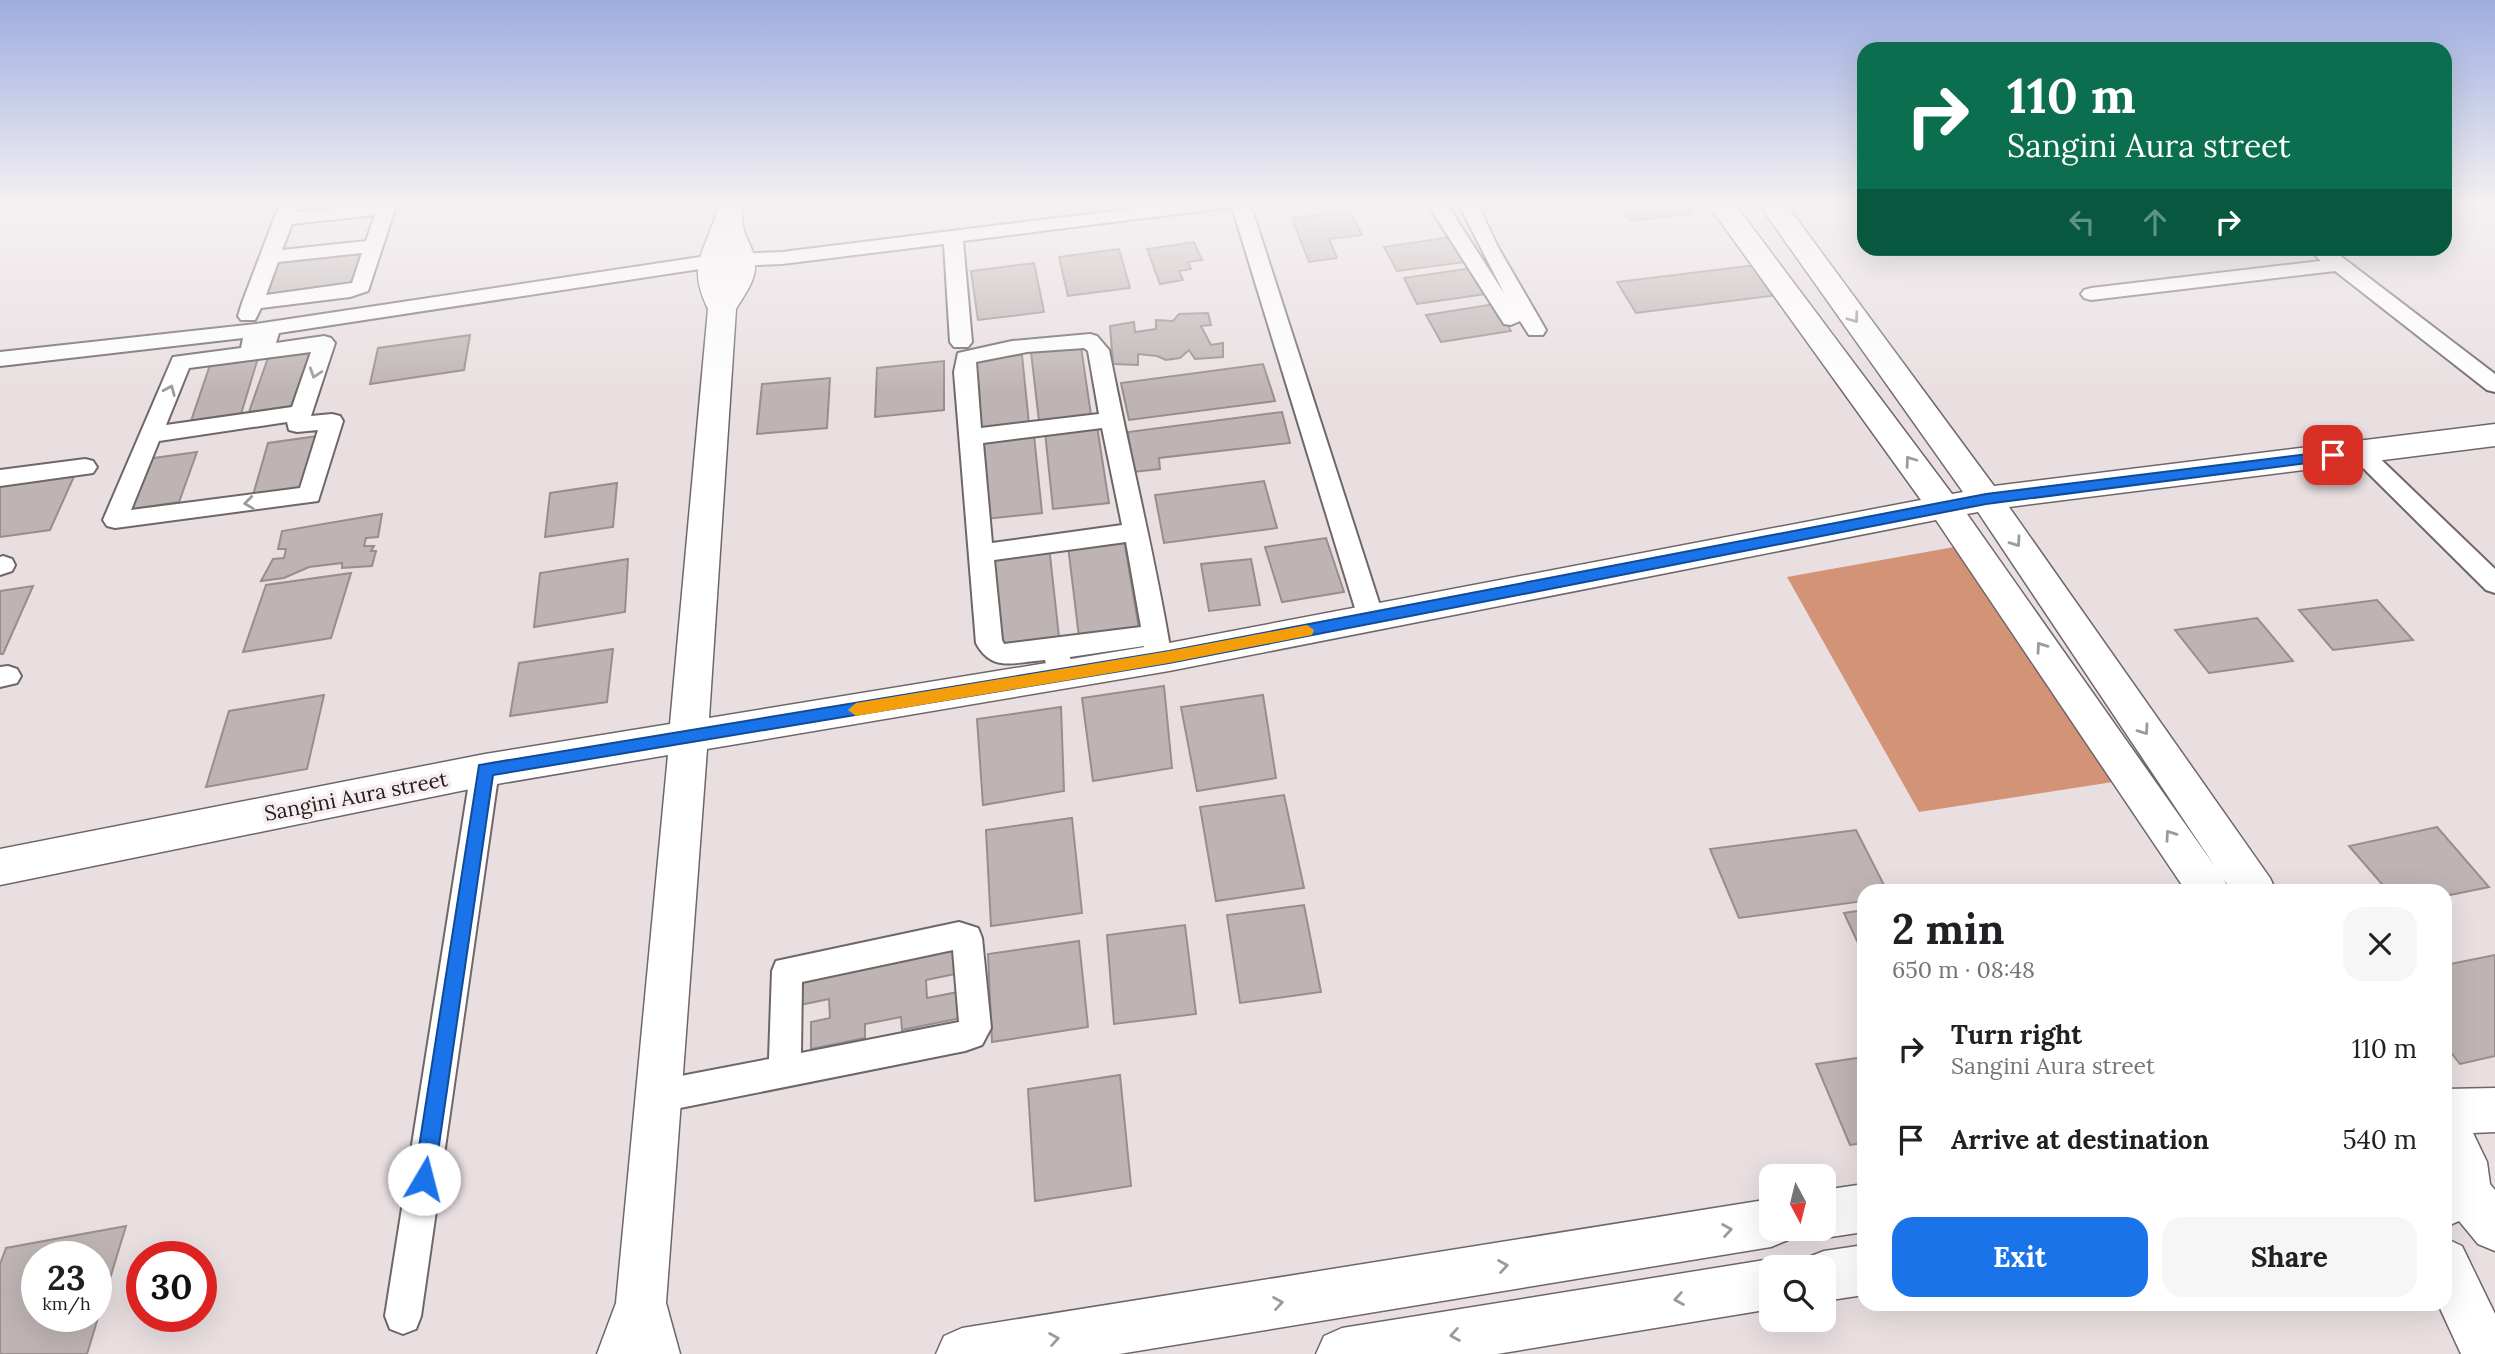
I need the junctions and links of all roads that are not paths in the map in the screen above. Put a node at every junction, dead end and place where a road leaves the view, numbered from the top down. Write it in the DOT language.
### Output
graph roads {
  1 [pos="266,266"];
  2 [pos="369,266"];
  3 [pos="726,266"];
  4 [pos="757,266"];
  5 [pos="955,266"];
  6 [pos="1260,266"];
  7 [pos="1477,266"];
  8 [pos="1499,266"];
  9 [pos="1767,266"];
  10 [pos="1817,266"];
  11 [pos="2329,266"];
  12 [pos="2341,266"];
  13 [pos="725,277"];
  14 [pos="2091,294"];
  15 [pos="252,303"];
  16 [pos="1514,324"];
  17 [pos="1536,330"];
  18 [pos="257,335"];
  19 [pos="961,342"];
  20 [pos="0,359"];
  21 [pos="2495,385"];
  22 [pos="302,413"];
  23 [pos="1111,420"];
  24 [pos="151,435"];
  25 [pos="971,437"];
  26 [pos="2491,440"];
  27 [pos="2360,452"];
  28 [pos="85,467"];
  29 [pos="0,478"];
  30 [pos="1986,499"];
  31 [pos="1944,507"];
  32 [pos="1135,532"];
  33 [pos="982,553"];
  34 [pos="2495,583"];
  35 [pos="1371,618"];
  36 [pos="1157,647"];
  37 [pos="1058,662"];
  38 [pos="688,738"];
  39 [pos="485,770"];
  40 [pos="0,867"];
  41 [pos="2204,884"];
  42 [pos="2250,884"];
  43 [pos="785,1071"];
  44 [pos="660,1096"];
  45 [pos="2495,1110"];
  46 [pos="2452,1111"];
  47 [pos="2452,1144"];
  48 [pos="2468,1186"];
  49 [pos="1857,1209"];
  50 [pos="1836,1212"];
  51 [pos="1759,1225"];
  52 [pos="2495,1227"];
  53 [pos="1857,1271"];
  54 [pos="1836,1274"];
  55 [pos="2452,1279"];
  56 [pos="1759,1286"];
  57 [pos="641,1303"];
  58 [pos="403,1316"];
  59 [pos="623,1354"];
  60 [pos="654,1354"];
  61 [pos="962,1354"];
  62 [pos="1342,1354"];
  63 [pos="2487,1354"];
  1 -- 15 [label="street"];
  2 -- 15 [label="street"];
  3 -- 13 [label="street"];
  4 -- 13 [label="street"];
  5 -- 19 [label="street"];
  6 -- 35 [label="street"];
  7 -- 16 [label="street"];
  8 -- 17 [label="street"];
  31 -- 9 [label="street, one-way"];
  10 -- 30 [label="street, one-way"];
  11 -- 14 [label="street"];
  12 -- 21 [label="street"];
  13 -- 18 [label="street"];
  13 -- 38 [label="street"];
  15 -- 18 [label="street"];
  18 -- 20 [label="street"];
  18 -- 22 [label="street, one-way"];
  24 -- 18 [label="street, one-way"];
  22 -- 24 [label="street"];
  22 -- 24 [label="street, one-way"];
  23 -- 25 [label="street"];
  23 -- 25 [label="street"];
  23 -- 32 [label="street"];
  25 -- 33 [label="street"];
  26 -- 27 [label="street, Sangini Aura street"];
  27 -- 30 [label="street, Sangini Aura street"];
  27 -- 34 [label="street"];
  28 -- 29 [label="street"];
  30 -- 31 [label="street, Sangini Aura street"];
  30 -- 42 [label="street, one-way"];
  31 -- 35 [label="street, Sangini Aura street"];
  41 -- 31 [label="street, one-way"];
  32 -- 33 [label="street"];
  32 -- 36 [label="street"];
  33 -- 37 [label="street"];
  35 -- 36 [label="street, Sangini Aura street"];
  36 -- 37 [label="street, Sangini Aura street"];
  37 -- 38 [label="street, Sangini Aura street"];
  38 -- 39 [label="street, Sangini Aura street"];
  38 -- 44 [label="street"];
  39 -- 40 [label="street, Sangini Aura street"];
  39 -- 58 [label="street"];
  43 -- 43 [label="street"];
  43 -- 44 [label="street"];
  44 -- 57 [label="street"];
  45 -- 46 [label="street"];
  47 -- 48 [label="street"];
  48 -- 52 [label="street"];
  49 -- 50 [label="street"];
  61 -- 51 [label="street, one-way"];
  53 -- 54 [label="street"];
  55 -- 63 [label="street"];
  56 -- 62 [label="street, one-way"];
  57 -- 59 [label="street"];
  57 -- 60 [label="street"];
}
